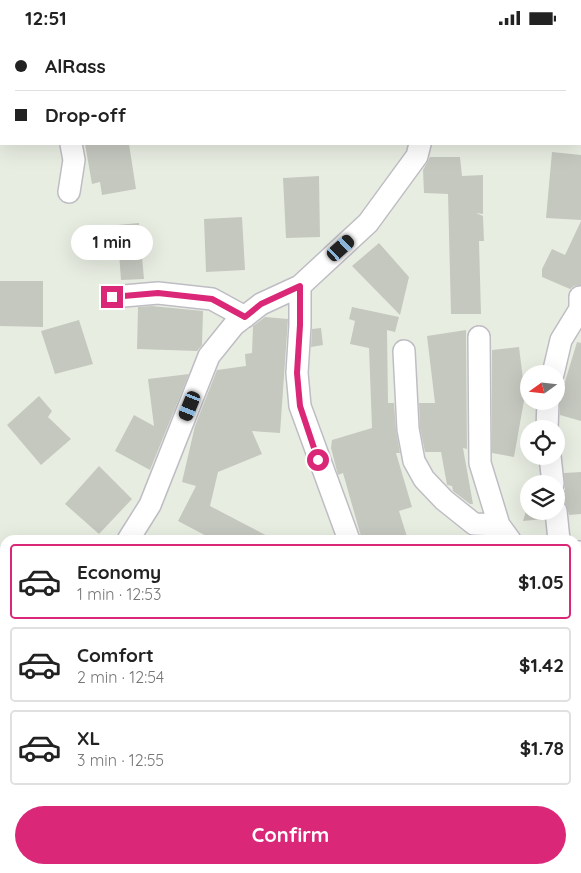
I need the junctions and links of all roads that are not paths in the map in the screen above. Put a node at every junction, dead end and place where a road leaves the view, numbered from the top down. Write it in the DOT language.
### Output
graph roads {
  1 [pos="71,145"];
  2 [pos="420,145"];
  3 [pos="69,192"];
  4 [pos="300,286"];
  5 [pos="112,297"];
  6 [pos="580,297"];
  7 [pos="245,317"];
  8 [pos="479,337"];
  9 [pos="404,351"];
  10 [pos="555,365"];
  11 [pos="557,520"];
  12 [pos="504,532"];
  13 [pos="131,535"];
  14 [pos="346,535"];
  15 [pos="558,535"];
  1 -- 3 [label="street"];
  2 -- 4 [label="street"];
  4 -- 7 [label="street"];
  4 -- 14 [label="street"];
  5 -- 7 [label="street"];
  6 -- 10 [label="street"];
  7 -- 13 [label="street"];
  8 -- 12 [label="street"];
  9 -- 12 [label="street"];
  11 -- 15 [label="street"];
}
